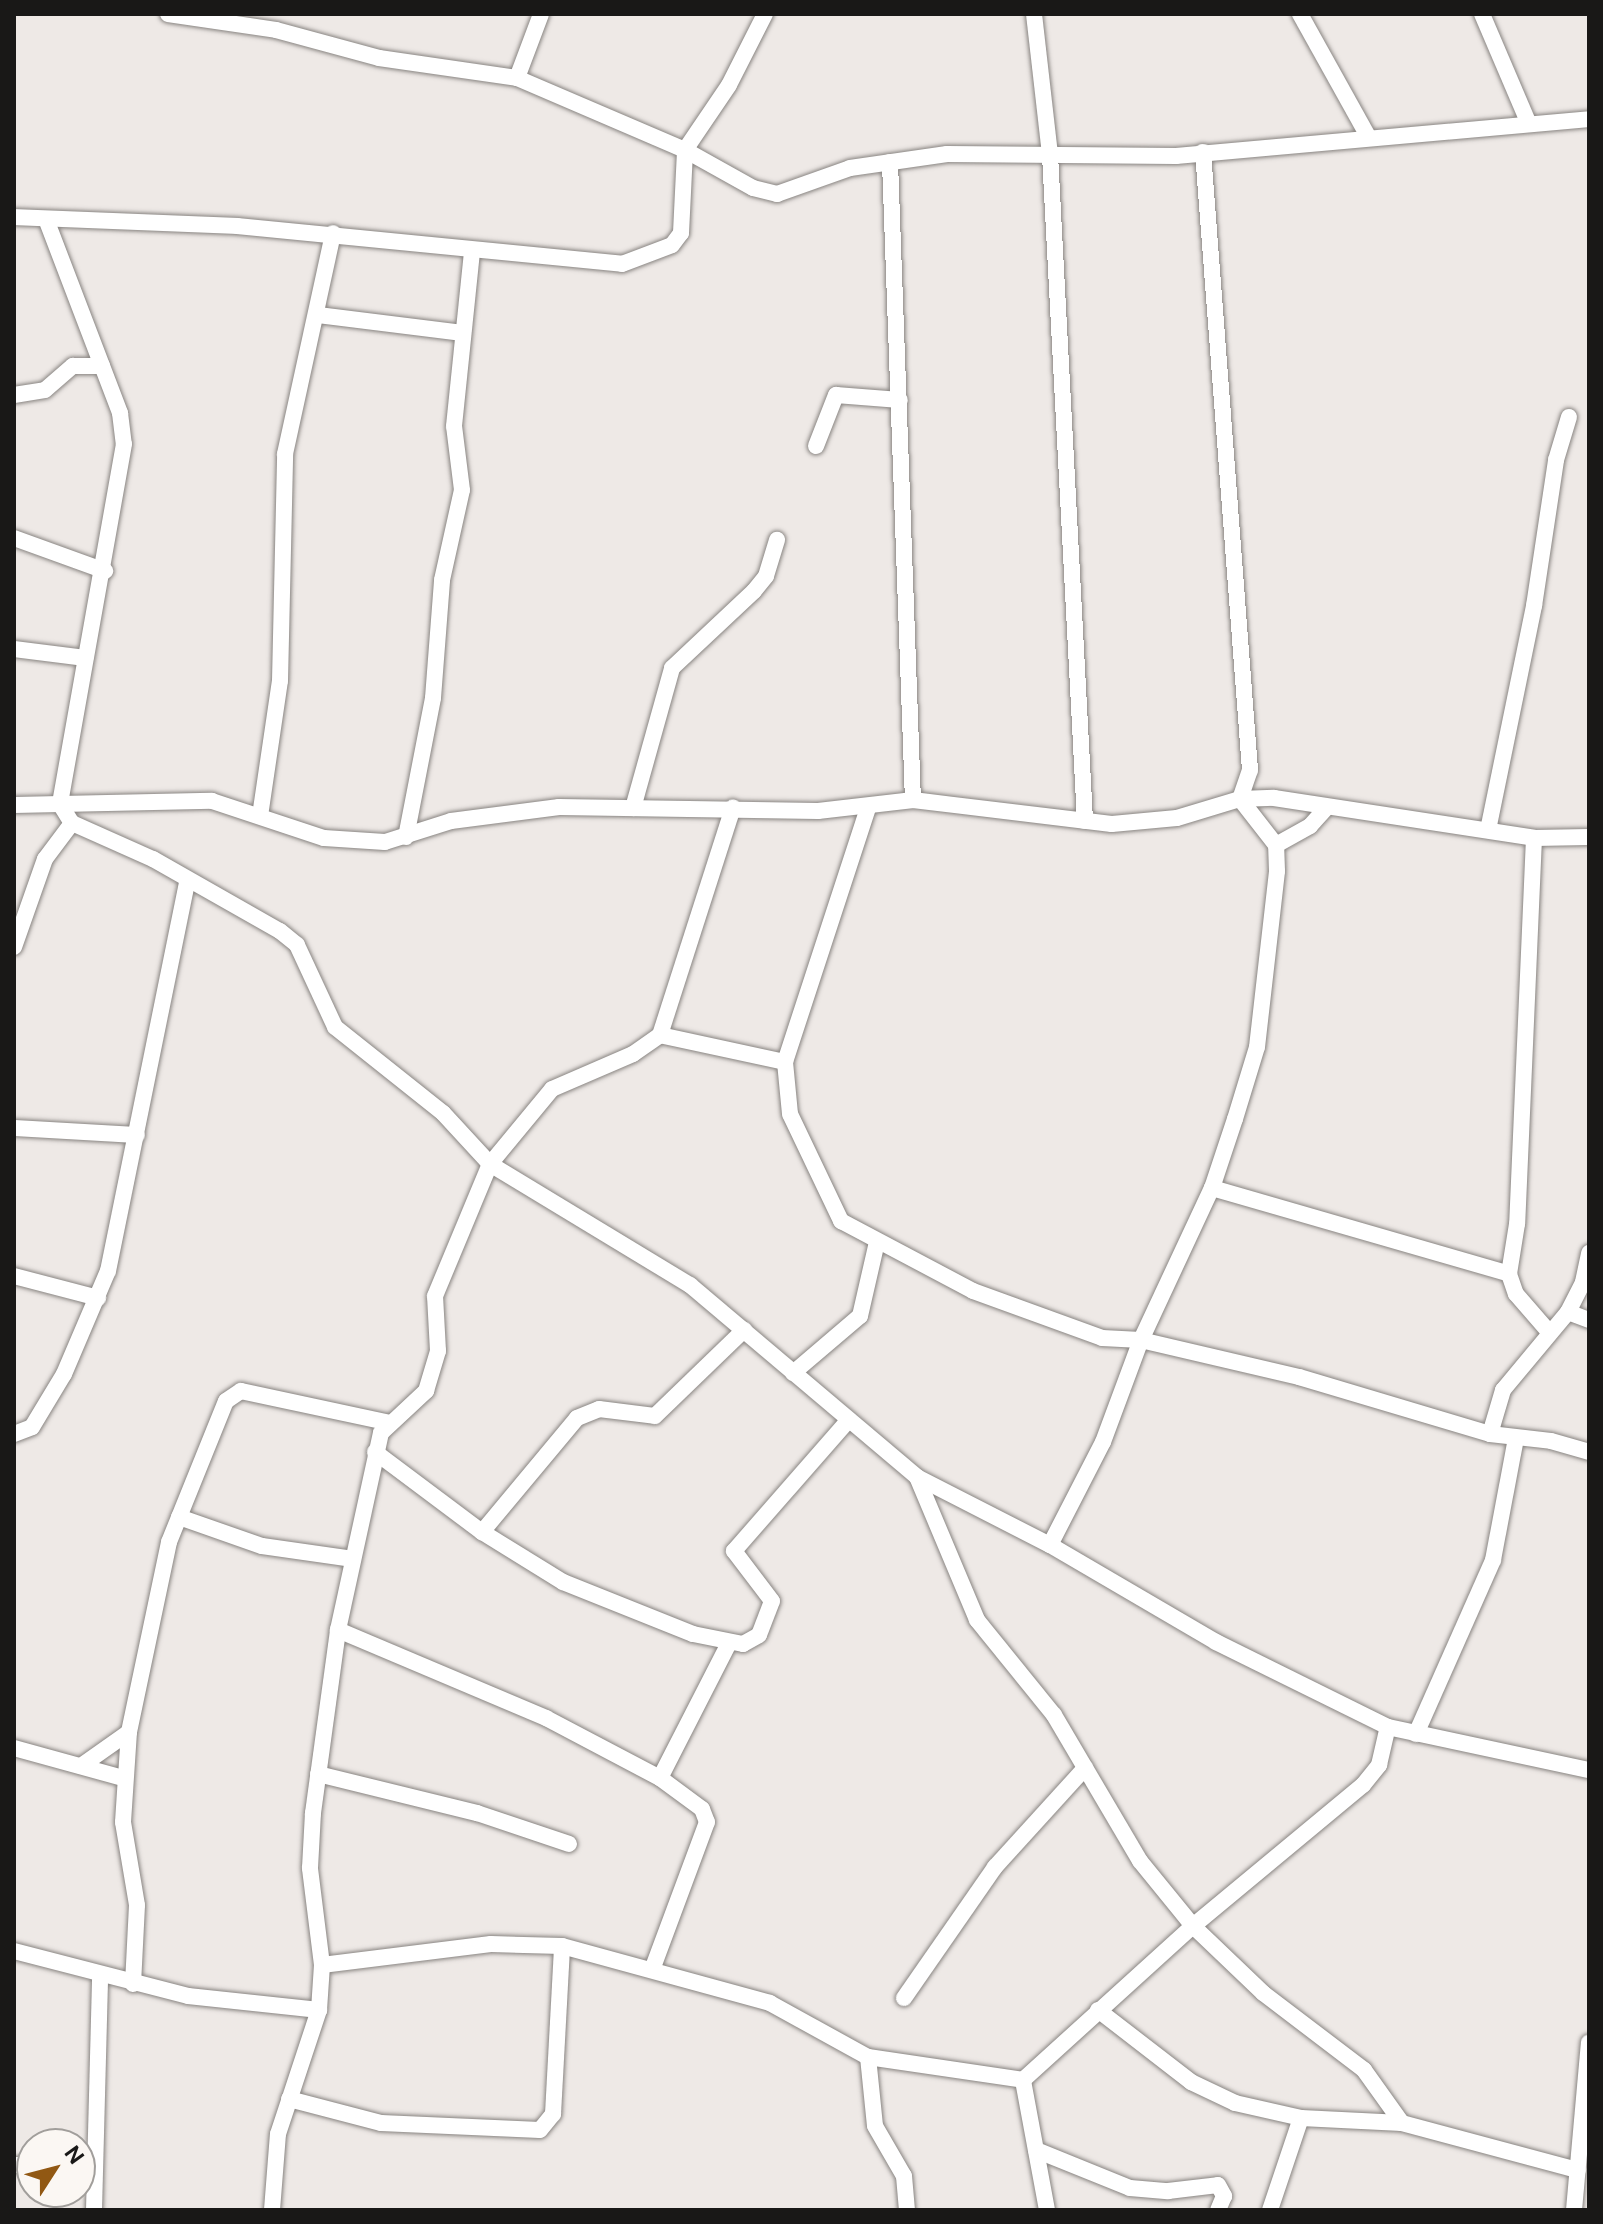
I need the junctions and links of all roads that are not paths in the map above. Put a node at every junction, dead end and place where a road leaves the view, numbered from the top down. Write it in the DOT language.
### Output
graph roads {
  1 [pos="168,14"];
  2 [pos="541,14"];
  3 [pos="765,14"];
  4 [pos="1034,14"];
  5 [pos="1300,14"];
  6 [pos="1482,14"];
  7 [pos="276,22"];
  8 [pos="517,78"];
  9 [pos="1589,119"];
  10 [pos="1528,122"];
  11 [pos="1368,136"];
  12 [pos="685,150"];
  13 [pos="1203,152"];
  14 [pos="1050,155"];
  15 [pos="890,162"];
  16 [pos="14,217"];
  17 [pos="46,219"];
  18 [pos="333,233"];
  19 [pos="472,251"];
  20 [pos="318,315"];
  21 [pos="463,333"];
  22 [pos="102,366"];
  23 [pos="14,395"];
  24 [pos="900,400"];
  25 [pos="1569,417"];
  26 [pos="816,446"];
  27 [pos="14,538"];
  28 [pos="777,540"];
  29 [pos="105,571"];
  30 [pos="14,649"];
  31 [pos="85,658"];
  32 [pos="1250,770"];
  33 [pos="1274,798"];
  34 [pos="1240,799"];
  35 [pos="913,800"];
  36 [pos="60,804"];
  37 [pos="14,805"];
  38 [pos="733,807"];
  39 [pos="1327,807"];
  40 [pos="633,808"];
  41 [pos="868,808"];
  42 [pos="260,816"];
  43 [pos="1085,821"];
  44 [pos="72,823"];
  45 [pos="1488,830"];
  46 [pos="406,837"];
  47 [pos="1589,837"];
  48 [pos="1534,838"];
  49 [pos="1276,845"];
  50 [pos="187,881"];
  51 [pos="14,947"];
  52 [pos="660,1035"];
  53 [pos="785,1062"];
  54 [pos="14,1128"];
  55 [pos="137,1135"];
  56 [pos="490,1164"];
  57 [pos="1212,1188"];
  58 [pos="877,1242"];
  59 [pos="1589,1253"];
  60 [pos="1509,1274"];
  61 [pos="14,1276"];
  62 [pos="98,1298"];
  63 [pos="1568,1312"];
  64 [pos="1589,1320"];
  65 [pos="744,1330"];
  66 [pos="1549,1332"];
  67 [pos="1141,1340"];
  68 [pos="793,1373"];
  69 [pos="847,1422"];
  70 [pos="390,1423"];
  71 [pos="14,1434"];
  72 [pos="1490,1434"];
  73 [pos="1516,1438"];
  74 [pos="375,1452"];
  75 [pos="1589,1452"];
  76 [pos="917,1477"];
  77 [pos="179,1517"];
  78 [pos="482,1532"];
  79 [pos="1050,1545"];
  80 [pos="353,1559"];
  81 [pos="338,1630"];
  82 [pos="729,1643"];
  83 [pos="1388,1727"];
  84 [pos="129,1732"];
  85 [pos="1416,1734"];
  86 [pos="14,1748"];
  87 [pos="81,1766"];
  88 [pos="1085,1768"];
  89 [pos="1589,1770"];
  90 [pos="318,1774"];
  91 [pos="123,1778"];
  92 [pos="660,1778"];
  93 [pos="569,1844"];
  94 [pos="1193,1926"];
  95 [pos="562,1946"];
  96 [pos="14,1951"];
  97 [pos="322,1965"];
  98 [pos="652,1970"];
  99 [pos="100,1975"];
  100 [pos="133,1984"];
  101 [pos="904,1998"];
  102 [pos="319,2010"];
  103 [pos="1098,2010"];
  104 [pos="1589,2043"];
  105 [pos="868,2057"];
  106 [pos="1023,2080"];
  107 [pos="289,2099"];
  108 [pos="1585,2114"];
  109 [pos="1301,2118"];
  110 [pos="1402,2123"];
  111 [pos="90,2128"];
  112 [pos="1036,2150"];
  113 [pos="1578,2170"];
  114 [pos="272,2210"];
  115 [pos="907,2210"];
  116 [pos="1047,2210"];
  117 [pos="1218,2210"];
  118 [pos="1270,2210"];
  119 [pos="1574,2210"];
  1 -- 7 [label="street"];
  2 -- 8 [label="street"];
  3 -- 12 [label="street"];
  4 -- 14 [label="street"];
  5 -- 11 [label="street"];
  6 -- 10 [label="street"];
  7 -- 8 [label="street"];
  8 -- 12 [label="street"];
  9 -- 10 [label="street"];
  10 -- 11 [label="street"];
  11 -- 13 [label="street"];
  12 -- 15 [label="street"];
  12 -- 19 [label="street"];
  13 -- 14 [label="street"];
  13 -- 32 [label="street"];
  14 -- 15 [label="street"];
  14 -- 43 [label="street"];
  15 -- 24 [label="street"];
  16 -- 17 [label="street"];
  17 -- 18 [label="street"];
  17 -- 22 [label="street"];
  18 -- 19 [label="street"];
  18 -- 20 [label="street"];
  19 -- 21 [label="street"];
  20 -- 21 [label="street"];
  20 -- 42 [label="street"];
  21 -- 46 [label="street"];
  22 -- 23 [label="street"];
  22 -- 29 [label="street"];
  24 -- 26 [label="street"];
  24 -- 35 [label="street"];
  25 -- 45 [label="street"];
  27 -- 29 [label="street"];
  28 -- 40 [label="street"];
  29 -- 31 [label="street"];
  30 -- 31 [label="street"];
  31 -- 36 [label="street"];
  32 -- 33 [label="street"];
  32 -- 34 [label="street"];
  33 -- 34 [label="street"];
  33 -- 39 [label="street"];
  34 -- 43 [label="street"];
  34 -- 49 [label="street"];
  35 -- 41 [label="street"];
  35 -- 43 [label="street"];
  36 -- 37 [label="street"];
  36 -- 42 [label="street"];
  36 -- 44 [label="street"];
  38 -- 40 [label="street"];
  38 -- 41 [label="street"];
  38 -- 52 [label="street"];
  39 -- 45 [label="street"];
  39 -- 49 [label="street"];
  40 -- 46 [label="street"];
  41 -- 53 [label="street"];
  42 -- 46 [label="street"];
  44 -- 50 [label="street"];
  44 -- 51 [label="street"];
  45 -- 48 [label="street"];
  47 -- 48 [label="street"];
  48 -- 60 [label="street"];
  49 -- 57 [label="street"];
  50 -- 55 [label="street"];
  50 -- 56 [label="street"];
  52 -- 53 [label="street"];
  52 -- 56 [label="street"];
  53 -- 58 [label="street"];
  54 -- 55 [label="street"];
  55 -- 62 [label="street"];
  56 -- 65 [label="street"];
  56 -- 70 [label="street"];
  57 -- 60 [label="street"];
  57 -- 67 [label="street"];
  58 -- 67 [label="street"];
  58 -- 68 [label="street"];
  59 -- 63 [label="street"];
  60 -- 66 [label="street"];
  61 -- 62 [label="street"];
  62 -- 71 [label="street"];
  63 -- 64 [label="street"];
  63 -- 66 [label="street"];
  65 -- 68 [label="street"];
  65 -- 78 [label="street"];
  66 -- 72 [label="street"];
  67 -- 72 [label="street"];
  67 -- 79 [label="street"];
  68 -- 69 [label="street"];
  69 -- 76 [label="street"];
  69 -- 82 [label="street"];
  70 -- 74 [label="street"];
  70 -- 77 [label="street"];
  72 -- 73 [label="street"];
  73 -- 75 [label="street"];
  73 -- 85 [label="street"];
  74 -- 78 [label="street"];
  74 -- 80 [label="street"];
  76 -- 79 [label="street"];
  76 -- 88 [label="street"];
  77 -- 80 [label="street"];
  77 -- 84 [label="street"];
  78 -- 82 [label="street"];
  79 -- 83 [label="street"];
  80 -- 81 [label="street"];
  81 -- 90 [label="street"];
  81 -- 92 [label="street"];
  82 -- 92 [label="street"];
  83 -- 85 [label="street"];
  83 -- 94 [label="street"];
  84 -- 87 [label="street"];
  84 -- 91 [label="street"];
  85 -- 89 [label="street"];
  86 -- 87 [label="street"];
  87 -- 91 [label="street"];
  88 -- 94 [label="street"];
  88 -- 101 [label="street"];
  90 -- 93 [label="street"];
  90 -- 97 [label="street"];
  91 -- 100 [label="street"];
  92 -- 98 [label="street"];
  94 -- 103 [label="street"];
  94 -- 110 [label="street"];
  95 -- 97 [label="street"];
  95 -- 98 [label="street"];
  95 -- 107 [label="street"];
  96 -- 99 [label="street"];
  97 -- 102 [label="street"];
  98 -- 105 [label="street"];
  99 -- 100 [label="street"];
  99 -- 111 [label="street"];
  100 -- 102 [label="street"];
  102 -- 107 [label="street"];
  103 -- 106 [label="street"];
  103 -- 109 [label="street"];
  104 -- 108 [label="street"];
  105 -- 106 [label="street"];
  105 -- 115 [label="street"];
  106 -- 112 [label="street"];
  107 -- 114 [label="street"];
  108 -- 113 [label="street"];
  109 -- 110 [label="street"];
  109 -- 118 [label="street"];
  110 -- 113 [label="street"];
  112 -- 116 [label="street"];
  112 -- 117 [label="street"];
  113 -- 119 [label="street"];
}
